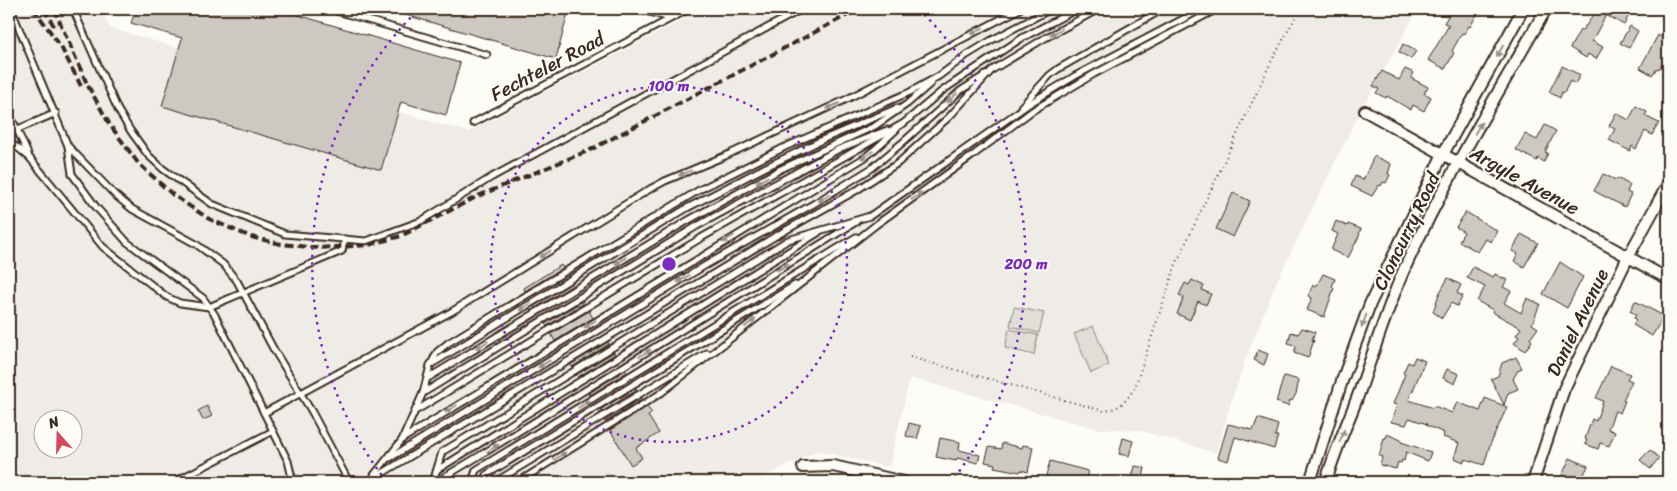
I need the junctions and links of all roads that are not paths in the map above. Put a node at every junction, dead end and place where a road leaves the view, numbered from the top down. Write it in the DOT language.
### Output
graph roads {
  1 [pos="11,9"];
  2 [pos="73,9"];
  3 [pos="330,9"];
  4 [pos="638,9"];
  5 [pos="688,9"];
  6 [pos="802,9"];
  7 [pos="1020,9"];
  8 [pos="1051,9"];
  9 [pos="1077,9"];
  10 [pos="1099,9"];
  11 [pos="1163,9"];
  12 [pos="1202,9"];
  13 [pos="1217,9"];
  14 [pos="1523,9"];
  15 [pos="1546,9"];
  16 [pos="671,18"];
  17 [pos="487,55"];
  18 [pos="992,70"];
  19 [pos="939,76"];
  20 [pos="907,104"];
  21 [pos="1365,111"];
  22 [pos="9,112"];
  23 [pos="1016,113"];
  24 [pos="56,114"];
  25 [pos="473,123"];
  26 [pos="904,123"];
  27 [pos="16,129"];
  28 [pos="9,133"];
  29 [pos="9,144"];
  30 [pos="68,146"];
  31 [pos="1443,154"];
  32 [pos="29,157"];
  33 [pos="1459,162"];
  34 [pos="1668,184"];
  35 [pos="861,219"];
  36 [pos="877,224"];
  37 [pos="825,229"];
  38 [pos="345,239"];
  39 [pos="1628,257"];
  40 [pos="816,271"];
  41 [pos="1668,279"];
  42 [pos="244,293"];
  43 [pos="209,307"];
  44 [pos="729,340"];
  45 [pos="430,366"];
  46 [pos="428,378"];
  47 [pos="301,393"];
  48 [pos="423,393"];
  49 [pos="416,410"];
  50 [pos="264,413"];
  51 [pos="273,431"];
  52 [pos="402,440"];
  53 [pos="387,460"];
  54 [pos="803,467"];
  55 [pos="437,470"];
  56 [pos="369,481"];
  57 [pos="174,482"];
  58 [pos="293,482"];
  59 [pos="349,482"];
  60 [pos="434,482"];
  61 [pos="472,482"];
  62 [pos="483,482"];
  63 [pos="495,482"];
  64 [pos="518,482"];
  65 [pos="903,482"];
  66 [pos="1310,482"];
  67 [pos="1326,482"];
  68 [pos="1533,482"];
  1 -- 24 [label="lane"];
  2 -- 38 [label="lane"];
  3 -- 17 [label="lane"];
  4 -- 16 [label="lane"];
  5 -- 16 [label="lane, Fechteler Road"];
  6 -- 38 [label="lane"];
  7 -- 47 [label="lane, one-way"];
  8 -- 19 [label="lane"];
  9 -- 26 [label="lane"];
  10 -- 18 [label="lane, one-way"];
  11 -- 23 [label="lane"];
  12 -- 23 [label="lane"];
  36 -- 13 [label="lane, one-way"];
  14 -- 31 [label="street, Cloncurry Road, one-way"];
  33 -- 15 [label="street, Cloncurry Road, one-way"];
  16 -- 25 [label="lane, Fechteler Road"];
  18 -- 53 [label="lane, one-way"];
  18 -- 56 [label="lane"];
  19 -- 20 [label="lane"];
  19 -- 45 [label="lane"];
  20 -- 45 [label="lane, one-way"];
  20 -- 46 [label="lane, one-way"];
  21 -- 31 [label="street, Argyle Avenue"];
  22 -- 27 [label="lane"];
  23 -- 35 [label="lane"];
  24 -- 27 [label="lane"];
  24 -- 30 [label="lane"];
  26 -- 48 [label="lane"];
  26 -- 49 [label="lane"];
  26 -- 52 [label="lane, one-way"];
  27 -- 28 [label="lane"];
  27 -- 32 [label="lane"];
  29 -- 32 [label="lane"];
  30 -- 42 [label="lane"];
  30 -- 43 [label="lane"];
  31 -- 33 [label="street, Argyle Avenue"];
  31 -- 66 [label="street, Cloncurry Road, one-way"];
  32 -- 43 [label="lane"];
  33 -- 39 [label="street, Argyle Avenue"];
  67 -- 33 [label="street, Cloncurry Road, one-way"];
  34 -- 39 [label="street, Daniel Avenue"];
  35 -- 37 [label="lane"];
  60 -- 35 [label="lane, one-way"];
  36 -- 40 [label="lane"];
  61 -- 36 [label="lane, one-way"];
  37 -- 55 [label="lane"];
  37 -- 55 [label="lane"];
  38 -- 42 [label="lane"];
  39 -- 41 [label="street, Argyle Avenue"];
  39 -- 68 [label="street, Daniel Avenue"];
  44 -- 40 [label="lane, one-way"];
  40 -- 62 [label="lane"];
  42 -- 43 [label="lane"];
  42 -- 47 [label="lane"];
  43 -- 50 [label="lane"];
  44 -- 63 [label="lane"];
  64 -- 44 [label="lane, one-way"];
  45 -- 46 [label="lane"];
  46 -- 48 [label="lane"];
  47 -- 50 [label="lane"];
  47 -- 59 [label="lane"];
  48 -- 49 [label="lane"];
  49 -- 52 [label="lane"];
  50 -- 51 [label="lane"];
  51 -- 57 [label="lane"];
  51 -- 58 [label="lane"];
  52 -- 53 [label="lane"];
  53 -- 56 [label="lane"];
  54 -- 65 [label="street"];
  55 -- 60 [label="lane"];
}
